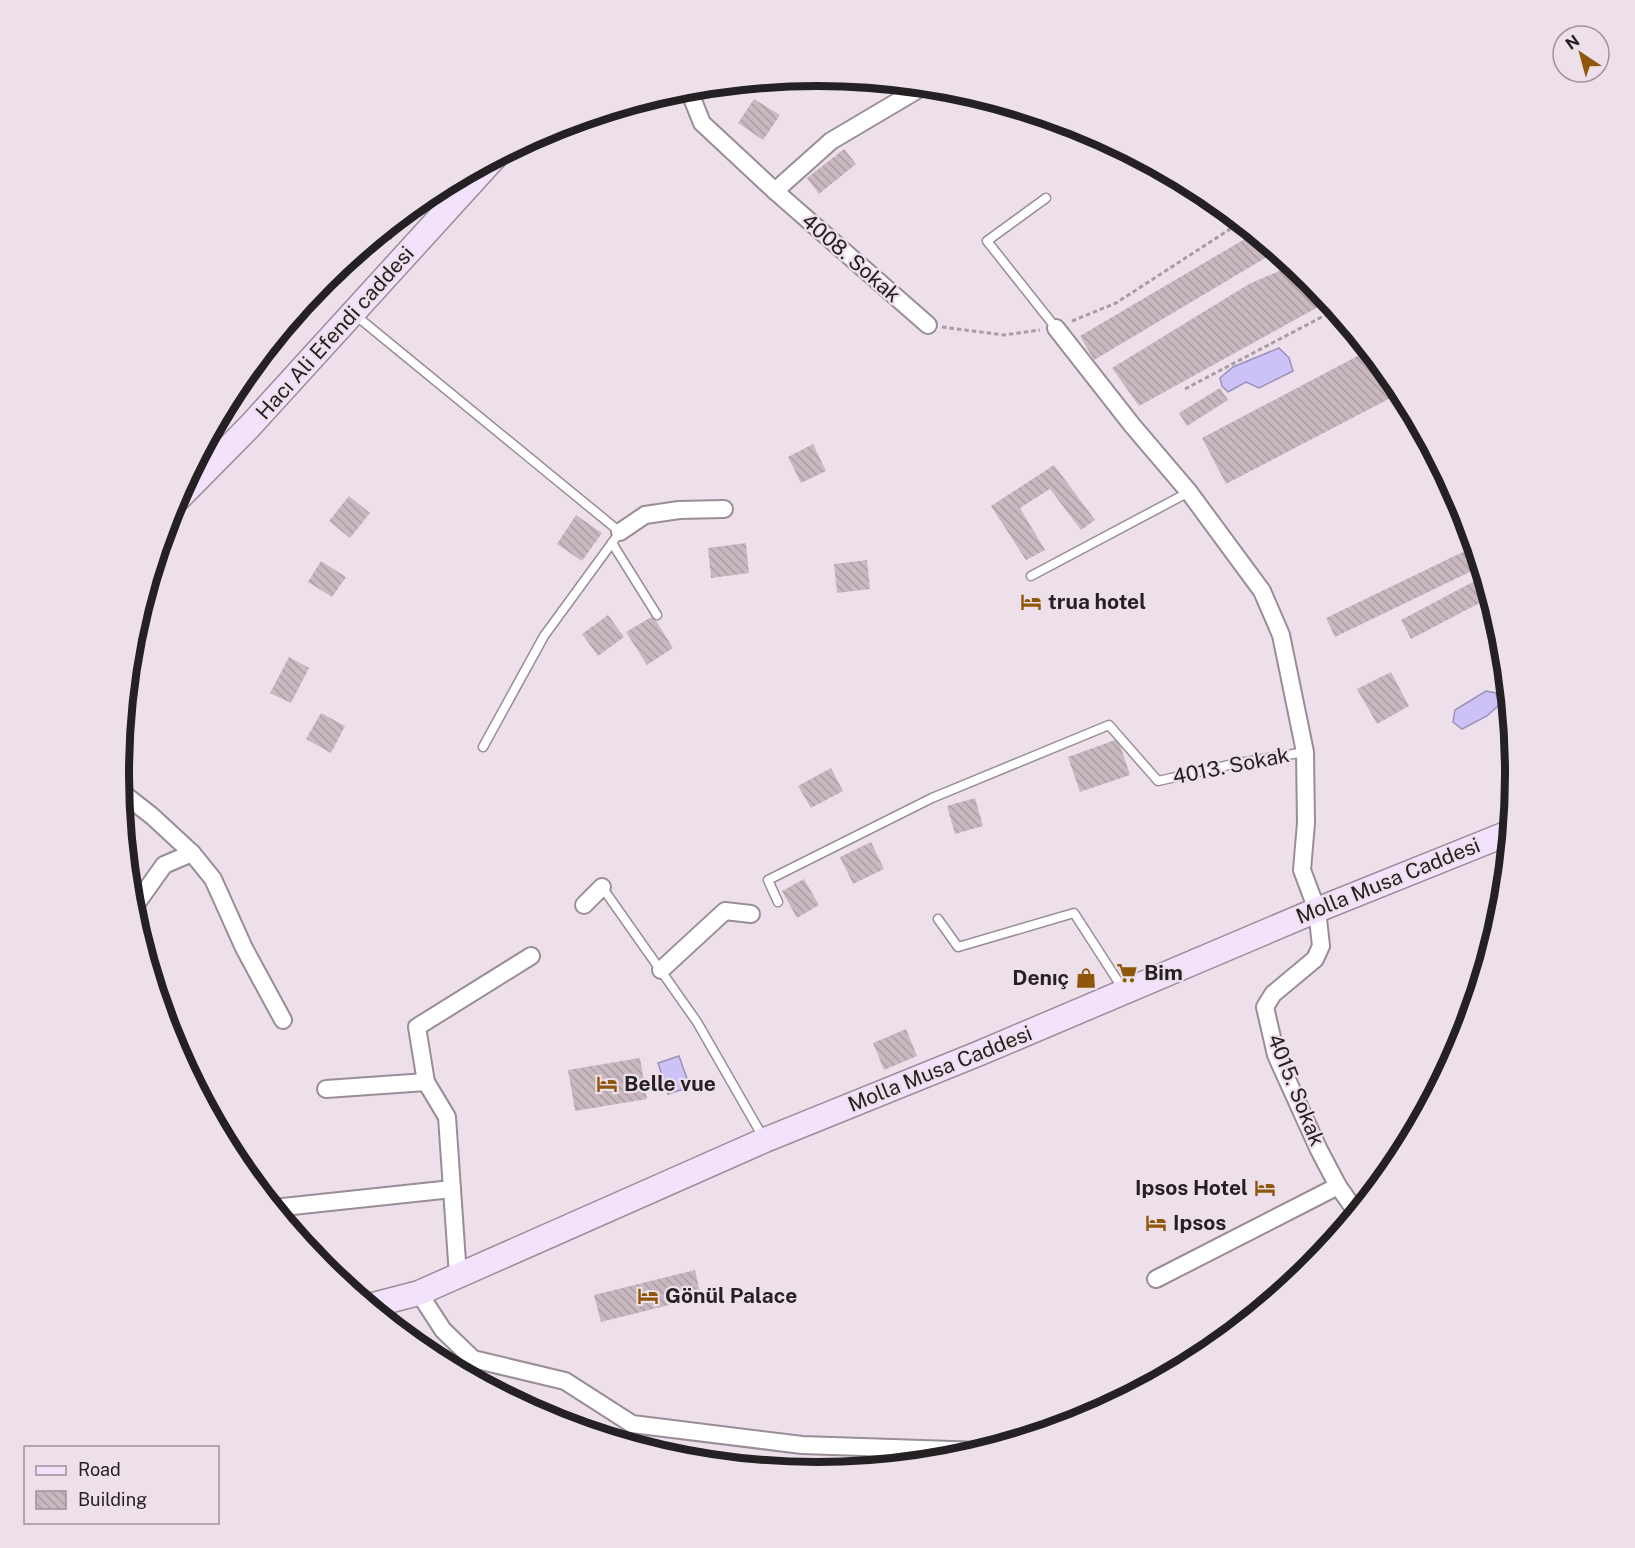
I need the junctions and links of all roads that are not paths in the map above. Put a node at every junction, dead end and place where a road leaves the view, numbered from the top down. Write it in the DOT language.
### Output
graph roads {
  1 [pos="914,92"];
  2 [pos="691,98"];
  3 [pos="479,175"];
  4 [pos="775,191"];
  5 [pos="1046,198"];
  6 [pos="353,314"];
  7 [pos="928,325"];
  8 [pos="1056,328"];
  9 [pos="193,484"];
  10 [pos="1189,492"];
  11 [pos="723,509"];
  12 [pos="616,537"];
  13 [pos="1031,576"];
  14 [pos="657,615"];
  15 [pos="483,747"];
  16 [pos="1305,752"];
  17 [pos="130,798"];
  18 [pos="1503,835"];
  19 [pos="192,853"];
  20 [pos="602,887"];
  21 [pos="140,898"];
  22 [pos="778,902"];
  23 [pos="584,905"];
  24 [pos="1317,910"];
  25 [pos="752,914"];
  26 [pos="938,919"];
  27 [pos="531,956"];
  28 [pos="661,970"];
  29 [pos="1125,992"];
  30 [pos="283,1020"];
  31 [pos="426,1082"];
  32 [pos="326,1089"];
  33 [pos="765,1140"];
  34 [pos="1338,1186"];
  35 [pos="452,1189"];
  36 [pos="283,1207"];
  37 [pos="1353,1207"];
  38 [pos="458,1276"];
  39 [pos="1156,1279"];
  40 [pos="419,1293"];
  41 [pos="378,1304"];
  42 [pos="947,1450"];
  1 -- 4 [label="street"];
  2 -- 4 [label="street, 4008. Sokak"];
  3 -- 6 [label="street, Hacı Ali Efendi caddesi"];
  4 -- 7 [label="street, 4008. Sokak"];
  5 -- 8 [label="lane"];
  6 -- 9 [label="street, Hacı Ali Efendi caddesi"];
  6 -- 12 [label="lane"];
  8 -- 10 [label="street"];
  10 -- 13 [label="lane"];
  10 -- 16 [label="street"];
  11 -- 12 [label="street"];
  12 -- 14 [label="lane"];
  12 -- 15 [label="lane"];
  16 -- 22 [label="lane, 4013. Sokak"];
  16 -- 24 [label="street"];
  17 -- 19 [label="street"];
  18 -- 24 [label="street, Molla Musa Caddesi"];
  19 -- 21 [label="street"];
  19 -- 30 [label="street"];
  20 -- 23 [label="street"];
  20 -- 28 [label="lane"];
  24 -- 29 [label="street, Molla Musa Caddesi"];
  24 -- 34 [label="street, 4015. Sokak"];
  25 -- 28 [label="street"];
  26 -- 29 [label="lane"];
  27 -- 31 [label="street"];
  28 -- 33 [label="lane"];
  29 -- 33 [label="street, Molla Musa Caddesi"];
  31 -- 32 [label="street"];
  31 -- 35 [label="street"];
  33 -- 38 [label="street, Molla Musa Caddesi"];
  34 -- 37 [label="street, 4015. Sokak"];
  34 -- 39 [label="street"];
  35 -- 36 [label="street"];
  35 -- 38 [label="street"];
  38 -- 40 [label="street, Molla Musa Caddesi"];
  40 -- 41 [label="street, Molla Musa Caddesi"];
  40 -- 42 [label="street"];
}
